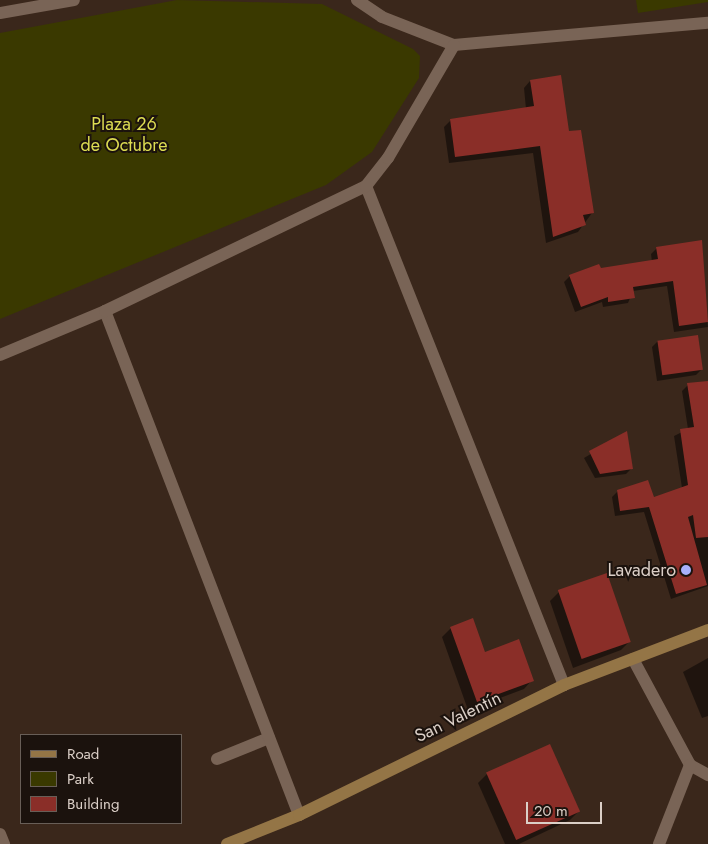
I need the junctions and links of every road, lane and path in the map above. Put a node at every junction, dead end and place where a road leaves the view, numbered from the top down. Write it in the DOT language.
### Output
graph roads {
  1 [pos="74,0"];
  2 [pos="357,0"];
  3 [pos="0,13"];
  4 [pos="708,23"];
  5 [pos="454,45"];
  6 [pos="366,186"];
  7 [pos="105,311"];
  8 [pos="0,355"];
  9 [pos="708,630"];
  10 [pos="633,659"];
  11 [pos="564,685"];
  12 [pos="269,738"];
  13 [pos="217,759"];
  14 [pos="690,765"];
  15 [pos="708,775"];
  16 [pos="298,814"];
  17 [pos="0,834"];
  18 [pos="4,844"];
  19 [pos="227,844"];
  20 [pos="659,844"];
  1 -- 3 [label="street"];
  2 -- 5 [label="street"];
  4 -- 5 [label="street"];
  5 -- 6 [label="street"];
  6 -- 7 [label="street"];
  6 -- 11 [label="street"];
  7 -- 8 [label="street"];
  7 -- 12 [label="street"];
  9 -- 10 [label="main road, San Valentín"];
  10 -- 11 [label="main road, San Valentín"];
  10 -- 14 [label="street"];
  11 -- 16 [label="main road, San Valentín"];
  12 -- 13 [label="street"];
  12 -- 16 [label="street"];
  14 -- 15 [label="street"];
  14 -- 20 [label="street"];
  16 -- 19 [label="main road, San Valentín"];
  17 -- 18 [label="street"];
}
